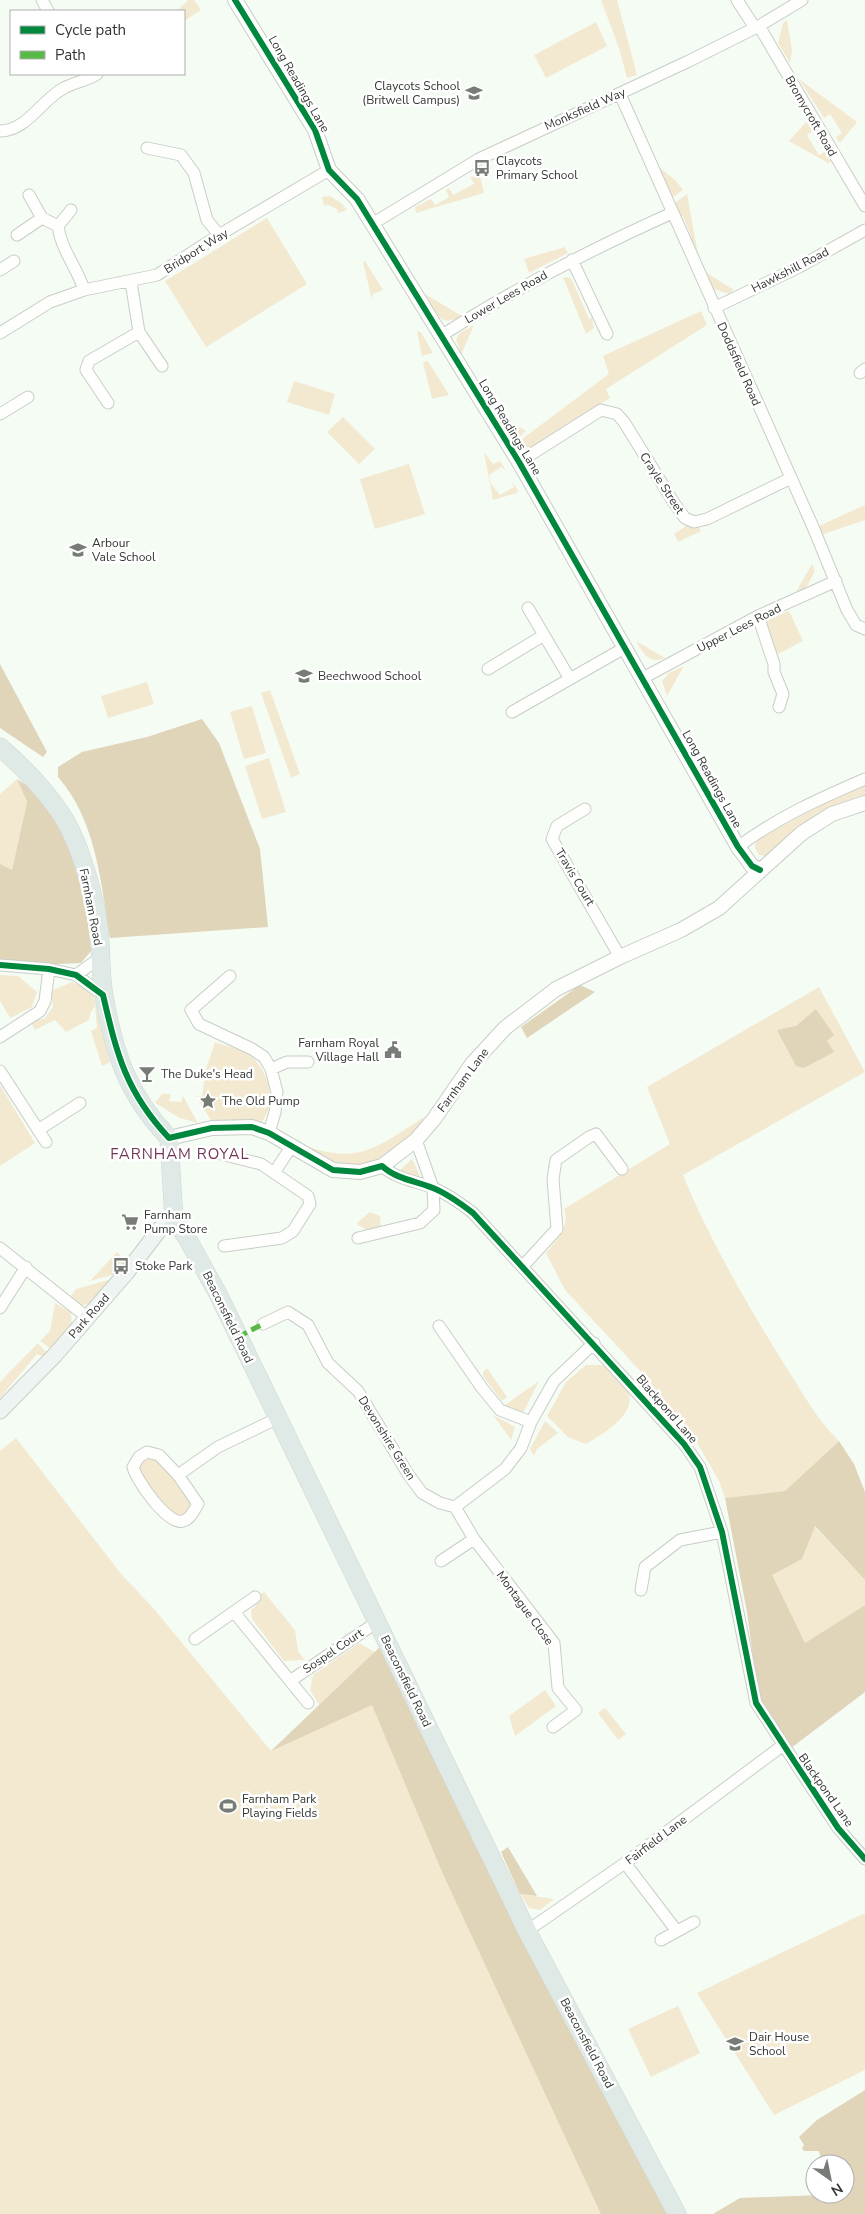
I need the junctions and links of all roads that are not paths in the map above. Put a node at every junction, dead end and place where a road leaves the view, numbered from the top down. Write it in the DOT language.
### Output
graph roads {
  1 [pos="235,0"];
  2 [pos="737,0"];
  3 [pos="802,0"];
  4 [pos="757,27"];
  5 [pos="73,75"];
  6 [pos="94,75"];
  7 [pos="64,88"];
  8 [pos="620,94"];
  9 [pos="0,131"];
  10 [pos="147,148"];
  11 [pos="329,170"];
  12 [pos="29,195"];
  13 [pos="865,206"];
  14 [pos="71,210"];
  15 [pos="672,213"];
  16 [pos="42,218"];
  17 [pos="372,224"];
  18 [pos="58,226"];
  19 [pos="865,230"];
  20 [pos="17,235"];
  21 [pos="219,235"];
  22 [pos="572,260"];
  23 [pos="14,262"];
  24 [pos="0,270"];
  25 [pos="131,282"];
  26 [pos="84,290"];
  27 [pos="714,308"];
  28 [pos="139,332"];
  29 [pos="0,333"];
  30 [pos="607,334"];
  31 [pos="441,336"];
  32 [pos="162,366"];
  33 [pos="28,397"];
  34 [pos="108,403"];
  35 [pos="1,411"];
  36 [pos="519,462"];
  37 [pos="791,478"];
  38 [pos="836,582"];
  39 [pos="528,608"];
  40 [pos="758,616"];
  41 [pos="865,629"];
  42 [pos="544,635"];
  43 [pos="626,648"];
  44 [pos="488,669"];
  45 [pos="643,678"];
  46 [pos="570,679"];
  47 [pos="779,707"];
  48 [pos="512,712"];
  49 [pos="0,747"];
  50 [pos="865,780"];
  51 [pos="865,803"];
  52 [pos="585,809"];
  53 [pos="738,847"];
  54 [pos="760,870"];
  55 [pos="620,957"];
  56 [pos="100,958"];
  57 [pos="0,965"];
  58 [pos="49,969"];
  59 [pos="76,975"];
  60 [pos="230,976"];
  61 [pos="103,995"];
  62 [pos="0,1037"];
  63 [pos="308,1062"];
  64 [pos="271,1069"];
  65 [pos="0,1071"];
  66 [pos="80,1103"];
  67 [pos="38,1130"];
  68 [pos="269,1133"];
  69 [pos="169,1138"];
  70 [pos="416,1140"];
  71 [pos="46,1142"];
  72 [pos="291,1147"];
  73 [pos="217,1153"];
  74 [pos="382,1166"];
  75 [pos="622,1170"];
  76 [pos="274,1174"];
  77 [pos="433,1188"];
  78 [pos="174,1220"];
  79 [pos="358,1238"];
  80 [pos="224,1246"];
  81 [pos="0,1248"];
  82 [pos="523,1266"];
  83 [pos="26,1267"];
  84 [pos="0,1308"];
  85 [pos="88,1318"];
  86 [pos="263,1324"];
  87 [pos="439,1326"];
  88 [pos="594,1343"];
  89 [pos="0,1411"];
  90 [pos="278,1418"];
  91 [pos="531,1422"];
  92 [pos="178,1476"];
  93 [pos="455,1507"];
  94 [pos="722,1532"];
  95 [pos="474,1539"];
  96 [pos="441,1561"];
  97 [pos="641,1590"];
  98 [pos="255,1597"];
  99 [pos="234,1612"];
  100 [pos="377,1622"];
  101 [pos="195,1639"];
  102 [pos="290,1681"];
  103 [pos="308,1703"];
  104 [pos="553,1727"];
  105 [pos="782,1746"];
  106 [pos="865,1859"];
  107 [pos="625,1863"];
  108 [pos="694,1922"];
  109 [pos="676,1930"];
  110 [pos="527,1931"];
  111 [pos="661,1940"];
  112 [pos="677,2214"];
  1 -- 11 [label="street, Long Readings Lane"];
  2 -- 4 [label="street, Bromycroft Road"];
  3 -- 4 [label="street, Monksfield Way"];
  4 -- 8 [label="street, Monksfield Way"];
  4 -- 13 [label="street, Bromycroft Road"];
  5 -- 7 [label="street"];
  6 -- 7 [label="street"];
  7 -- 9 [label="street"];
  8 -- 15 [label="street, Doddsfield Road"];
  8 -- 17 [label="street, Monksfield Way"];
  10 -- 21 [label="street"];
  11 -- 17 [label="street, Long Readings Lane"];
  11 -- 21 [label="street, Bridport Way"];
  12 -- 16 [label="street"];
  14 -- 18 [label="street"];
  15 -- 22 [label="street, Lower Lees Road"];
  15 -- 27 [label="street, Doddsfield Road"];
  16 -- 18 [label="street"];
  16 -- 20 [label="street"];
  17 -- 31 [label="street, Long Readings Lane"];
  18 -- 26 [label="street"];
  19 -- 27 [label="street, Hawkshill Road"];
  21 -- 25 [label="street, Bridport Way"];
  22 -- 30 [label="street"];
  22 -- 31 [label="street, Lower Lees Road"];
  23 -- 24 [label="street"];
  25 -- 26 [label="street, Bridport Way"];
  25 -- 28 [label="street"];
  26 -- 29 [label="street, Bridport Way"];
  27 -- 37 [label="street, Doddsfield Road"];
  28 -- 32 [label="street"];
  28 -- 34 [label="street"];
  31 -- 36 [label="street, Long Readings Lane"];
  33 -- 35 [label="street"];
  36 -- 37 [label="street, Crayle Street"];
  36 -- 43 [label="street, Long Readings Lane"];
  37 -- 38 [label="street, Doddsfield Road"];
  38 -- 40 [label="street, Upper Lees Road"];
  38 -- 41 [label="street, Doddsfield Road"];
  39 -- 42 [label="street"];
  40 -- 45 [label="street, Upper Lees Road"];
  40 -- 47 [label="street"];
  42 -- 44 [label="street"];
  42 -- 46 [label="street"];
  43 -- 45 [label="street, Long Readings Lane"];
  43 -- 46 [label="street"];
  45 -- 53 [label="street, Long Readings Lane"];
  46 -- 48 [label="street"];
  49 -- 56 [label="main road, Farnham Road"];
  50 -- 53 [label="street"];
  51 -- 54 [label="street, Farnham Lane"];
  52 -- 55 [label="street, Travis Court"];
  53 -- 54 [label="street, Long Readings Lane"];
  54 -- 55 [label="street, Farnham Lane"];
  55 -- 70 [label="street, Farnham Lane"];
  56 -- 59 [label="street"];
  56 -- 61 [label="main road, Farnham Road"];
  57 -- 58 [label="street"];
  58 -- 59 [label="street"];
  58 -- 62 [label="street"];
  59 -- 61 [label="street"];
  60 -- 64 [label="street"];
  61 -- 69 [label="main road, Farnham Road"];
  63 -- 64 [label="street"];
  64 -- 68 [label="street"];
  65 -- 67 [label="street"];
  66 -- 67 [label="street"];
  67 -- 71 [label="street"];
  68 -- 69 [label="street, Farnham Lane"];
  68 -- 72 [label="street, Farnham Lane"];
  69 -- 78 [label="main road"];
  70 -- 74 [label="street, Farnham Lane"];
  70 -- 77 [label="street"];
  72 -- 74 [label="street, Farnham Lane"];
  72 -- 76 [label="street"];
  73 -- 76 [label="street"];
  74 -- 77 [label="street, Blackpond Lane"];
  75 -- 82 [label="street"];
  76 -- 80 [label="street"];
  77 -- 79 [label="street"];
  77 -- 82 [label="street, Blackpond Lane"];
  78 -- 85 [label="main road, Park Road"];
  78 -- 90 [label="main road, Beaconsfield Road"];
  81 -- 83 [label="street"];
  82 -- 88 [label="street, Blackpond Lane"];
  83 -- 84 [label="street"];
  83 -- 85 [label="street"];
  85 -- 89 [label="main road, Park Road"];
  86 -- 93 [label="street, Devonshire Green"];
  87 -- 91 [label="street"];
  88 -- 91 [label="street"];
  88 -- 94 [label="street, Blackpond Lane"];
  90 -- 92 [label="street"];
  90 -- 100 [label="main road, Beaconsfield Road"];
  91 -- 93 [label="street"];
  92 -- 92 [label="street"];
  93 -- 95 [label="street"];
  94 -- 97 [label="street"];
  94 -- 105 [label="street, Blackpond Lane"];
  95 -- 96 [label="street"];
  95 -- 104 [label="street, Montague Close"];
  98 -- 99 [label="street"];
  99 -- 101 [label="street"];
  99 -- 102 [label="street, Sospel Court"];
  100 -- 102 [label="street, Sospel Court"];
  100 -- 110 [label="main road, Beaconsfield Road"];
  102 -- 103 [label="street, Sospel Court"];
  105 -- 106 [label="street, Blackpond Lane"];
  105 -- 107 [label="street, Fairfield Lane"];
  107 -- 109 [label="street"];
  107 -- 110 [label="street, Fairfield Lane"];
  108 -- 109 [label="street"];
  109 -- 111 [label="street"];
  110 -- 112 [label="main road, Beaconsfield Road"];
}
